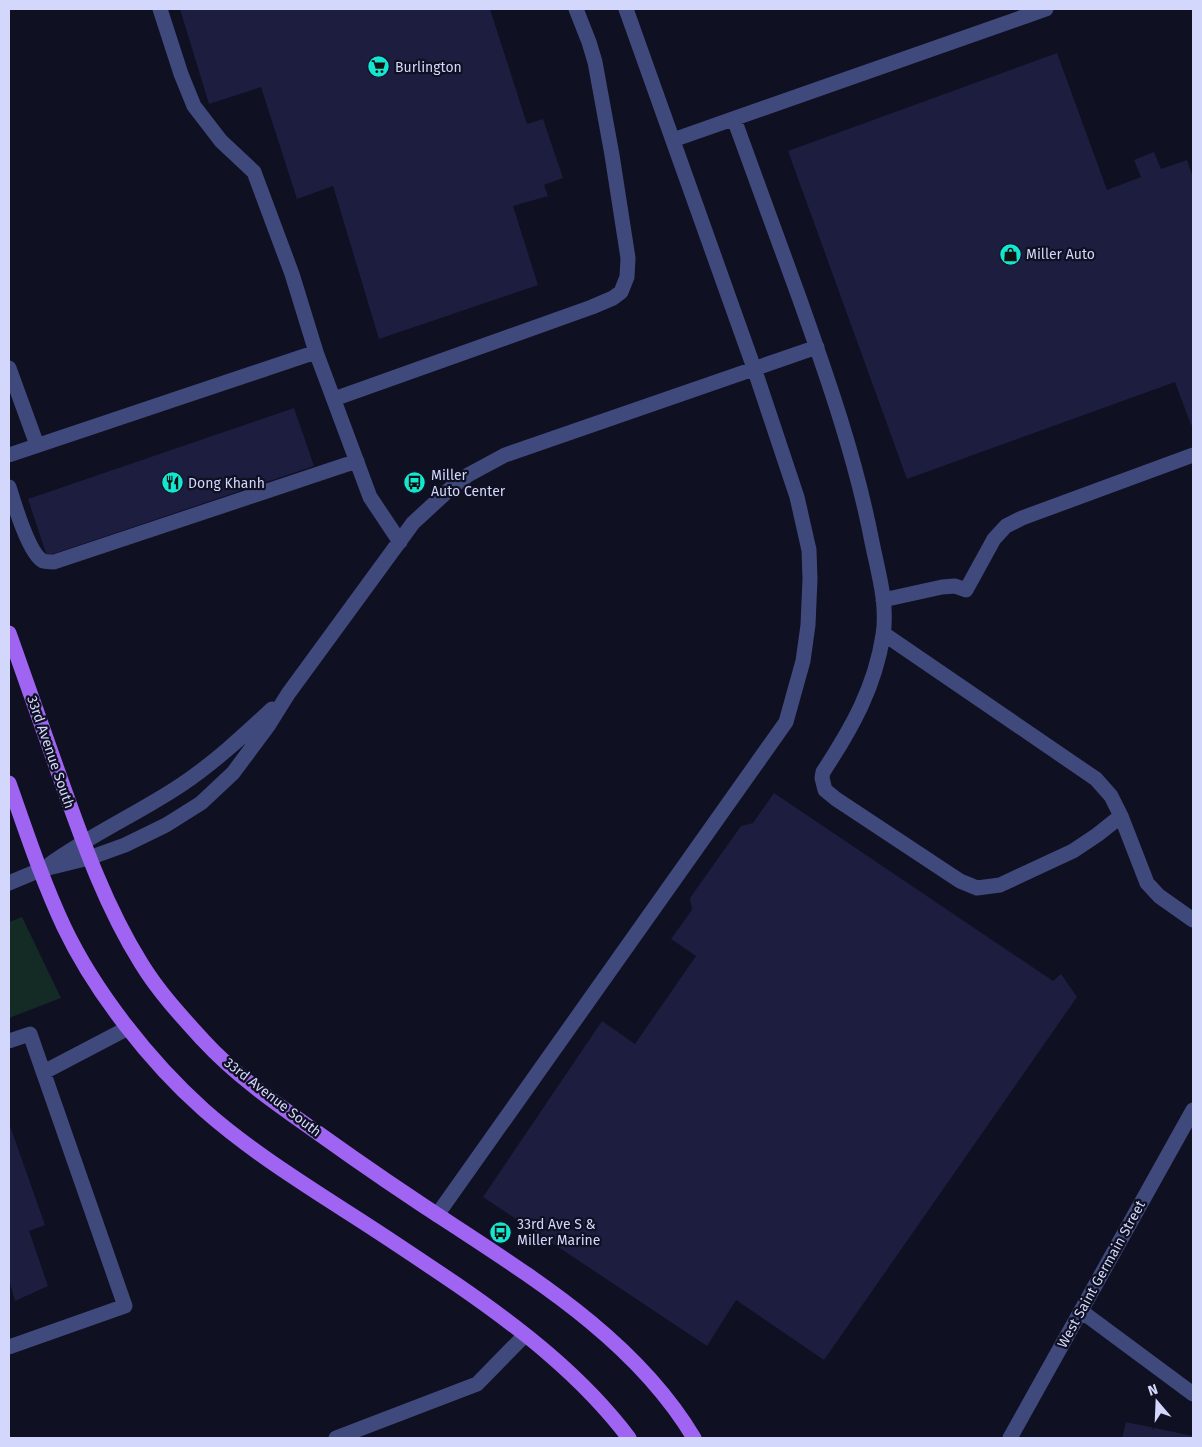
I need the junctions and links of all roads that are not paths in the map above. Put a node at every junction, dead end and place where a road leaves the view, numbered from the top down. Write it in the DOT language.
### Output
graph roads {
  1 [pos="160,9"];
  2 [pos="576,9"];
  3 [pos="626,9"];
  4 [pos="1046,9"];
  5 [pos="734,119"];
  6 [pos="673,140"];
  7 [pos="817,347"];
  8 [pos="316,352"];
  9 [pos="9,368"];
  10 [pos="754,368"];
  11 [pos="334,399"];
  12 [pos="37,445"];
  13 [pos="1193,455"];
  14 [pos="9,456"];
  15 [pos="357,461"];
  16 [pos="9,487"];
  17 [pos="400,542"];
  18 [pos="884,600"];
  19 [pos="9,633"];
  20 [pos="884,634"];
  21 [pos="288,694"];
  22 [pos="9,783"];
  23 [pos="1121,816"];
  24 [pos="83,842"];
  25 [pos="89,858"];
  26 [pos="40,870"];
  27 [pos="9,883"];
  28 [pos="1193,920"];
  29 [pos="128,1028"];
  30 [pos="9,1041"];
  31 [pos="44,1072"];
  32 [pos="1193,1110"];
  33 [pos="437,1215"];
  34 [pos="1081,1311"];
  35 [pos="525,1336"];
  36 [pos="9,1347"];
  37 [pos="1193,1394"];
  38 [pos="356,1435"];
  39 [pos="336,1438"];
  40 [pos="629,1438"];
  41 [pos="694,1438"];
  42 [pos="1010,1438"];
  1 -- 8 [label="street"];
  2 -- 11 [label="street"];
  3 -- 6 [label="street"];
  4 -- 5 [label="street"];
  5 -- 6 [label="street"];
  5 -- 7 [label="street"];
  6 -- 10 [label="street"];
  7 -- 10 [label="street"];
  7 -- 18 [label="street"];
  8 -- 11 [label="street"];
  8 -- 12 [label="street"];
  9 -- 12 [label="street"];
  10 -- 17 [label="street"];
  10 -- 33 [label="street"];
  11 -- 15 [label="street"];
  12 -- 14 [label="street"];
  13 -- 18 [label="street"];
  15 -- 16 [label="street"];
  15 -- 17 [label="street"];
  17 -- 21 [label="street"];
  18 -- 20 [label="street"];
  19 -- 24 [label="main road, 33rd Avenue South"];
  20 -- 23 [label="street"];
  20 -- 23 [label="street"];
  21 -- 24 [label="street"];
  21 -- 25 [label="street"];
  22 -- 26 [label="main road"];
  23 -- 28 [label="street"];
  24 -- 25 [label="main road, 33rd Avenue South"];
  24 -- 26 [label="street"];
  25 -- 26 [label="street"];
  25 -- 33 [label="main road, 33rd Avenue South"];
  26 -- 27 [label="street"];
  26 -- 29 [label="main road"];
  29 -- 31 [label="street"];
  29 -- 35 [label="main road"];
  30 -- 31 [label="street"];
  31 -- 36 [label="street"];
  32 -- 34 [label="street, West Saint Germain Street"];
  33 -- 41 [label="main road, 33rd Avenue South"];
  34 -- 37 [label="street"];
  34 -- 42 [label="street, West Saint Germain Street"];
  35 -- 38 [label="street"];
  35 -- 40 [label="main road"];
  38 -- 39 [label="street"];
}
